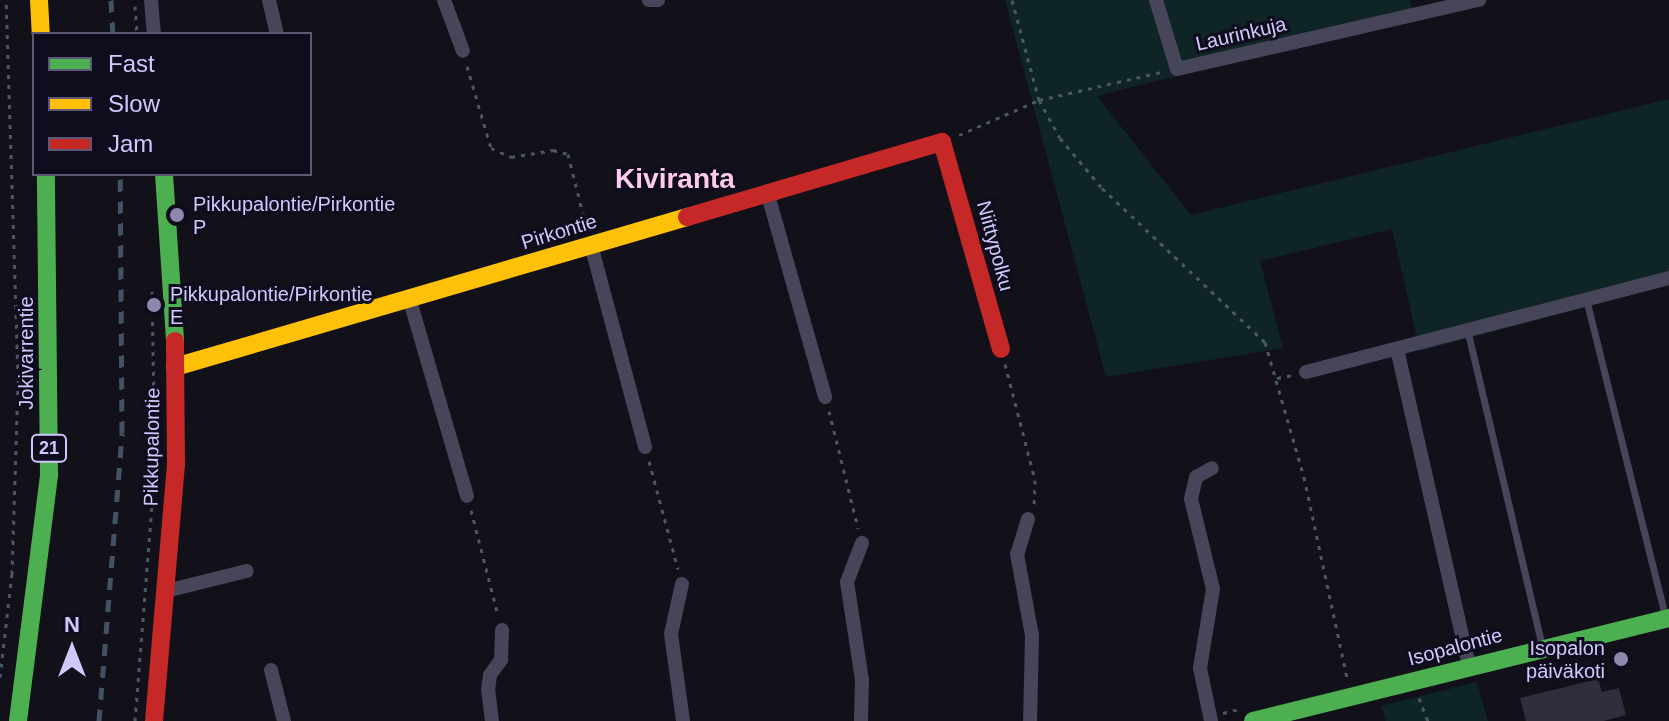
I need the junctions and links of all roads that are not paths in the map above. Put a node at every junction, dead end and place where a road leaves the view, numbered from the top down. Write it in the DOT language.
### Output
graph roads {
  1 [pos="39,0"];
  2 [pos="151,0"];
  3 [pos="269,0"];
  4 [pos="444,0"];
  5 [pos="649,0"];
  6 [pos="658,0"];
  7 [pos="1156,0"];
  8 [pos="1479,0"];
  9 [pos="41,32"];
  10 [pos="154,32"];
  11 [pos="277,32"];
  12 [pos="463,51"];
  13 [pos="945,149"];
  14 [pos="46,176"];
  15 [pos="164,176"];
  16 [pos="768,195"];
  17 [pos="591,245"];
  18 [pos="1669,278"];
  19 [pos="1585,297"];
  20 [pos="410,301"];
  21 [pos="1467,329"];
  22 [pos="1001,349"];
  23 [pos="1397,349"];
  24 [pos="175,367"];
  25 [pos="1306,372"];
  26 [pos="825,397"];
  27 [pos="645,447"];
  28 [pos="1212,468"];
  29 [pos="467,496"];
  30 [pos="1028,519"];
  31 [pos="862,543"];
  32 [pos="247,571"];
  33 [pos="682,584"];
  34 [pos="166,591"];
  35 [pos="1667,619"];
  36 [pos="502,630"];
  37 [pos="1542,647"];
  38 [pos="1469,666"];
  39 [pos="271,670"];
  40 [pos="18,721"];
  41 [pos="154,721"];
  42 [pos="284,721"];
  43 [pos="492,721"];
  44 [pos="683,721"];
  45 [pos="861,721"];
  46 [pos="1030,721"];
  47 [pos="1211,721"];
  48 [pos="1253,721"];
  1 -- 9 [label="main road"];
  2 -- 10 [label="street"];
  3 -- 11 [label="street"];
  4 -- 12 [label="street"];
  5 -- 6 [label="street"];
  7 -- 8 [label="street, Laurinkuja"];
  13 -- 16 [label="main road, Pirkontie"];
  13 -- 22 [label="main road, Niittypolku"];
  14 -- 40 [label="main road, Jokivarrentie / 21"];
  15 -- 24 [label="main road, Pikkupalontie"];
  16 -- 17 [label="main road, Pirkontie"];
  16 -- 26 [label="street"];
  17 -- 20 [label="main road, Pirkontie"];
  17 -- 27 [label="street"];
  18 -- 19 [label="street"];
  19 -- 21 [label="street"];
  19 -- 35 [label="lane"];
  20 -- 24 [label="main road, Pirkontie"];
  20 -- 29 [label="street"];
  21 -- 23 [label="street"];
  21 -- 37 [label="lane"];
  23 -- 25 [label="street"];
  23 -- 38 [label="street"];
  24 -- 34 [label="main road, Pikkupalontie"];
  28 -- 47 [label="street"];
  30 -- 46 [label="street"];
  31 -- 45 [label="street"];
  32 -- 34 [label="street"];
  33 -- 44 [label="street"];
  34 -- 41 [label="main road, Pikkupalontie"];
  35 -- 37 [label="main road, Isopalontie"];
  36 -- 43 [label="street"];
  37 -- 38 [label="main road, Isopalontie"];
  38 -- 48 [label="main road, Isopalontie"];
  39 -- 42 [label="street"];
}
